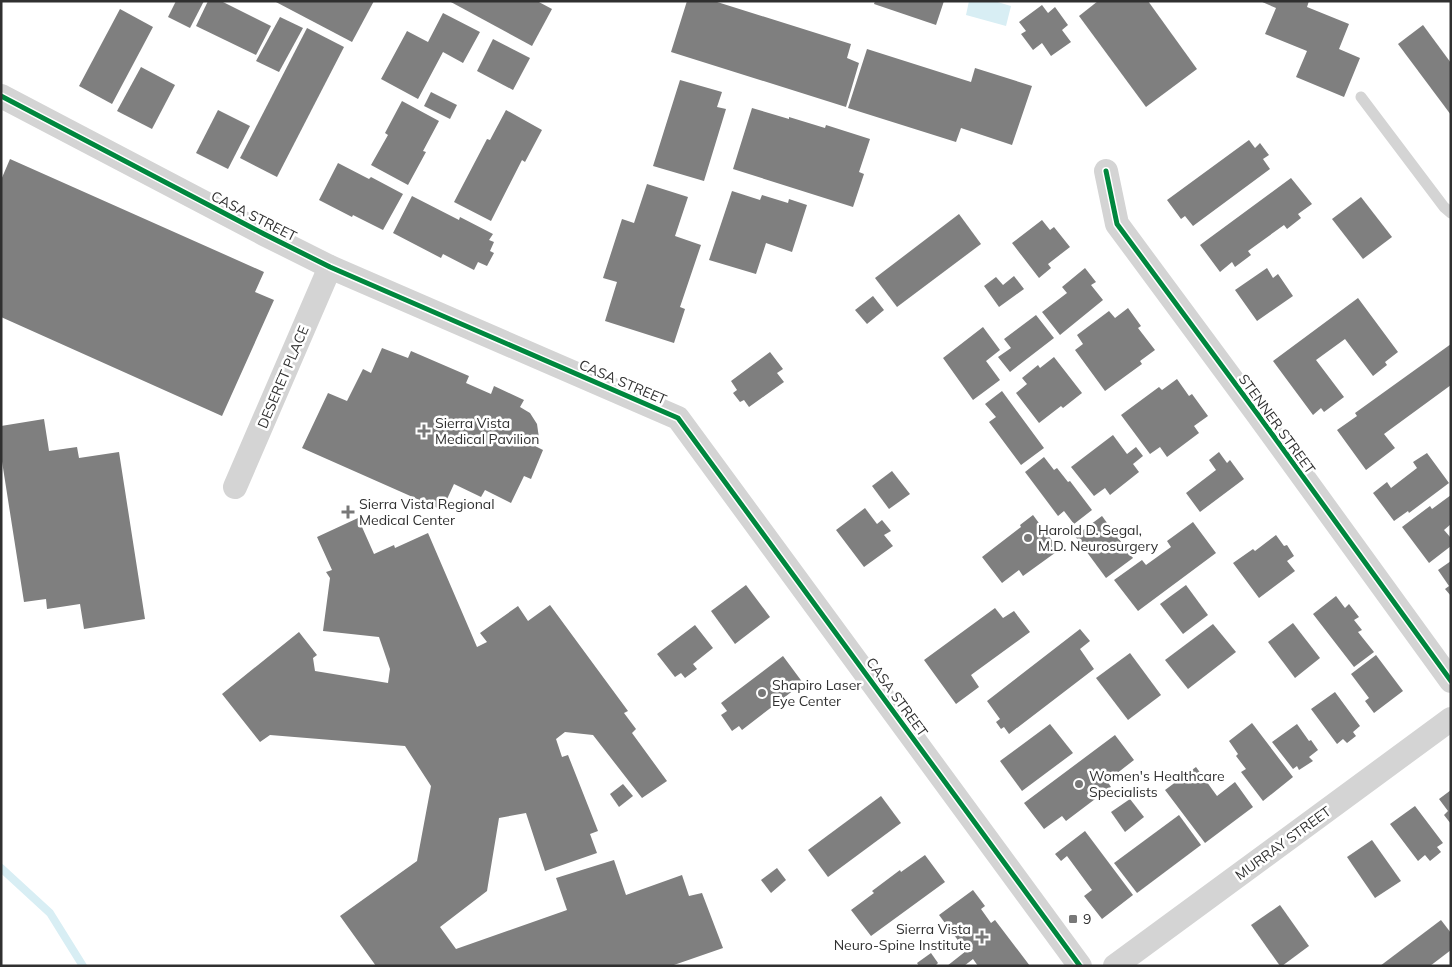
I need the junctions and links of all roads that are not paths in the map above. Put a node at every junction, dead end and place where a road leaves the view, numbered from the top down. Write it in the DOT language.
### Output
graph roads {
  1 [pos="1,96"];
  2 [pos="1361,97"];
  3 [pos="1106,171"];
  4 [pos="1451,213"];
  5 [pos="330,267"];
  6 [pos="235,487"];
  7 [pos="1451,681"];
  8 [pos="1451,719"];
  9 [pos="1080,966"];
  10 [pos="1115,966"];
  1 -- 5 [label="street, CASA STREET"];
  2 -- 4 [label="lane"];
  3 -- 7 [label="street, STENNER STREET"];
  5 -- 6 [label="street, DESERET PLACE"];
  5 -- 9 [label="street, CASA STREET"];
  8 -- 10 [label="street, MURRAY STREET"];
}
